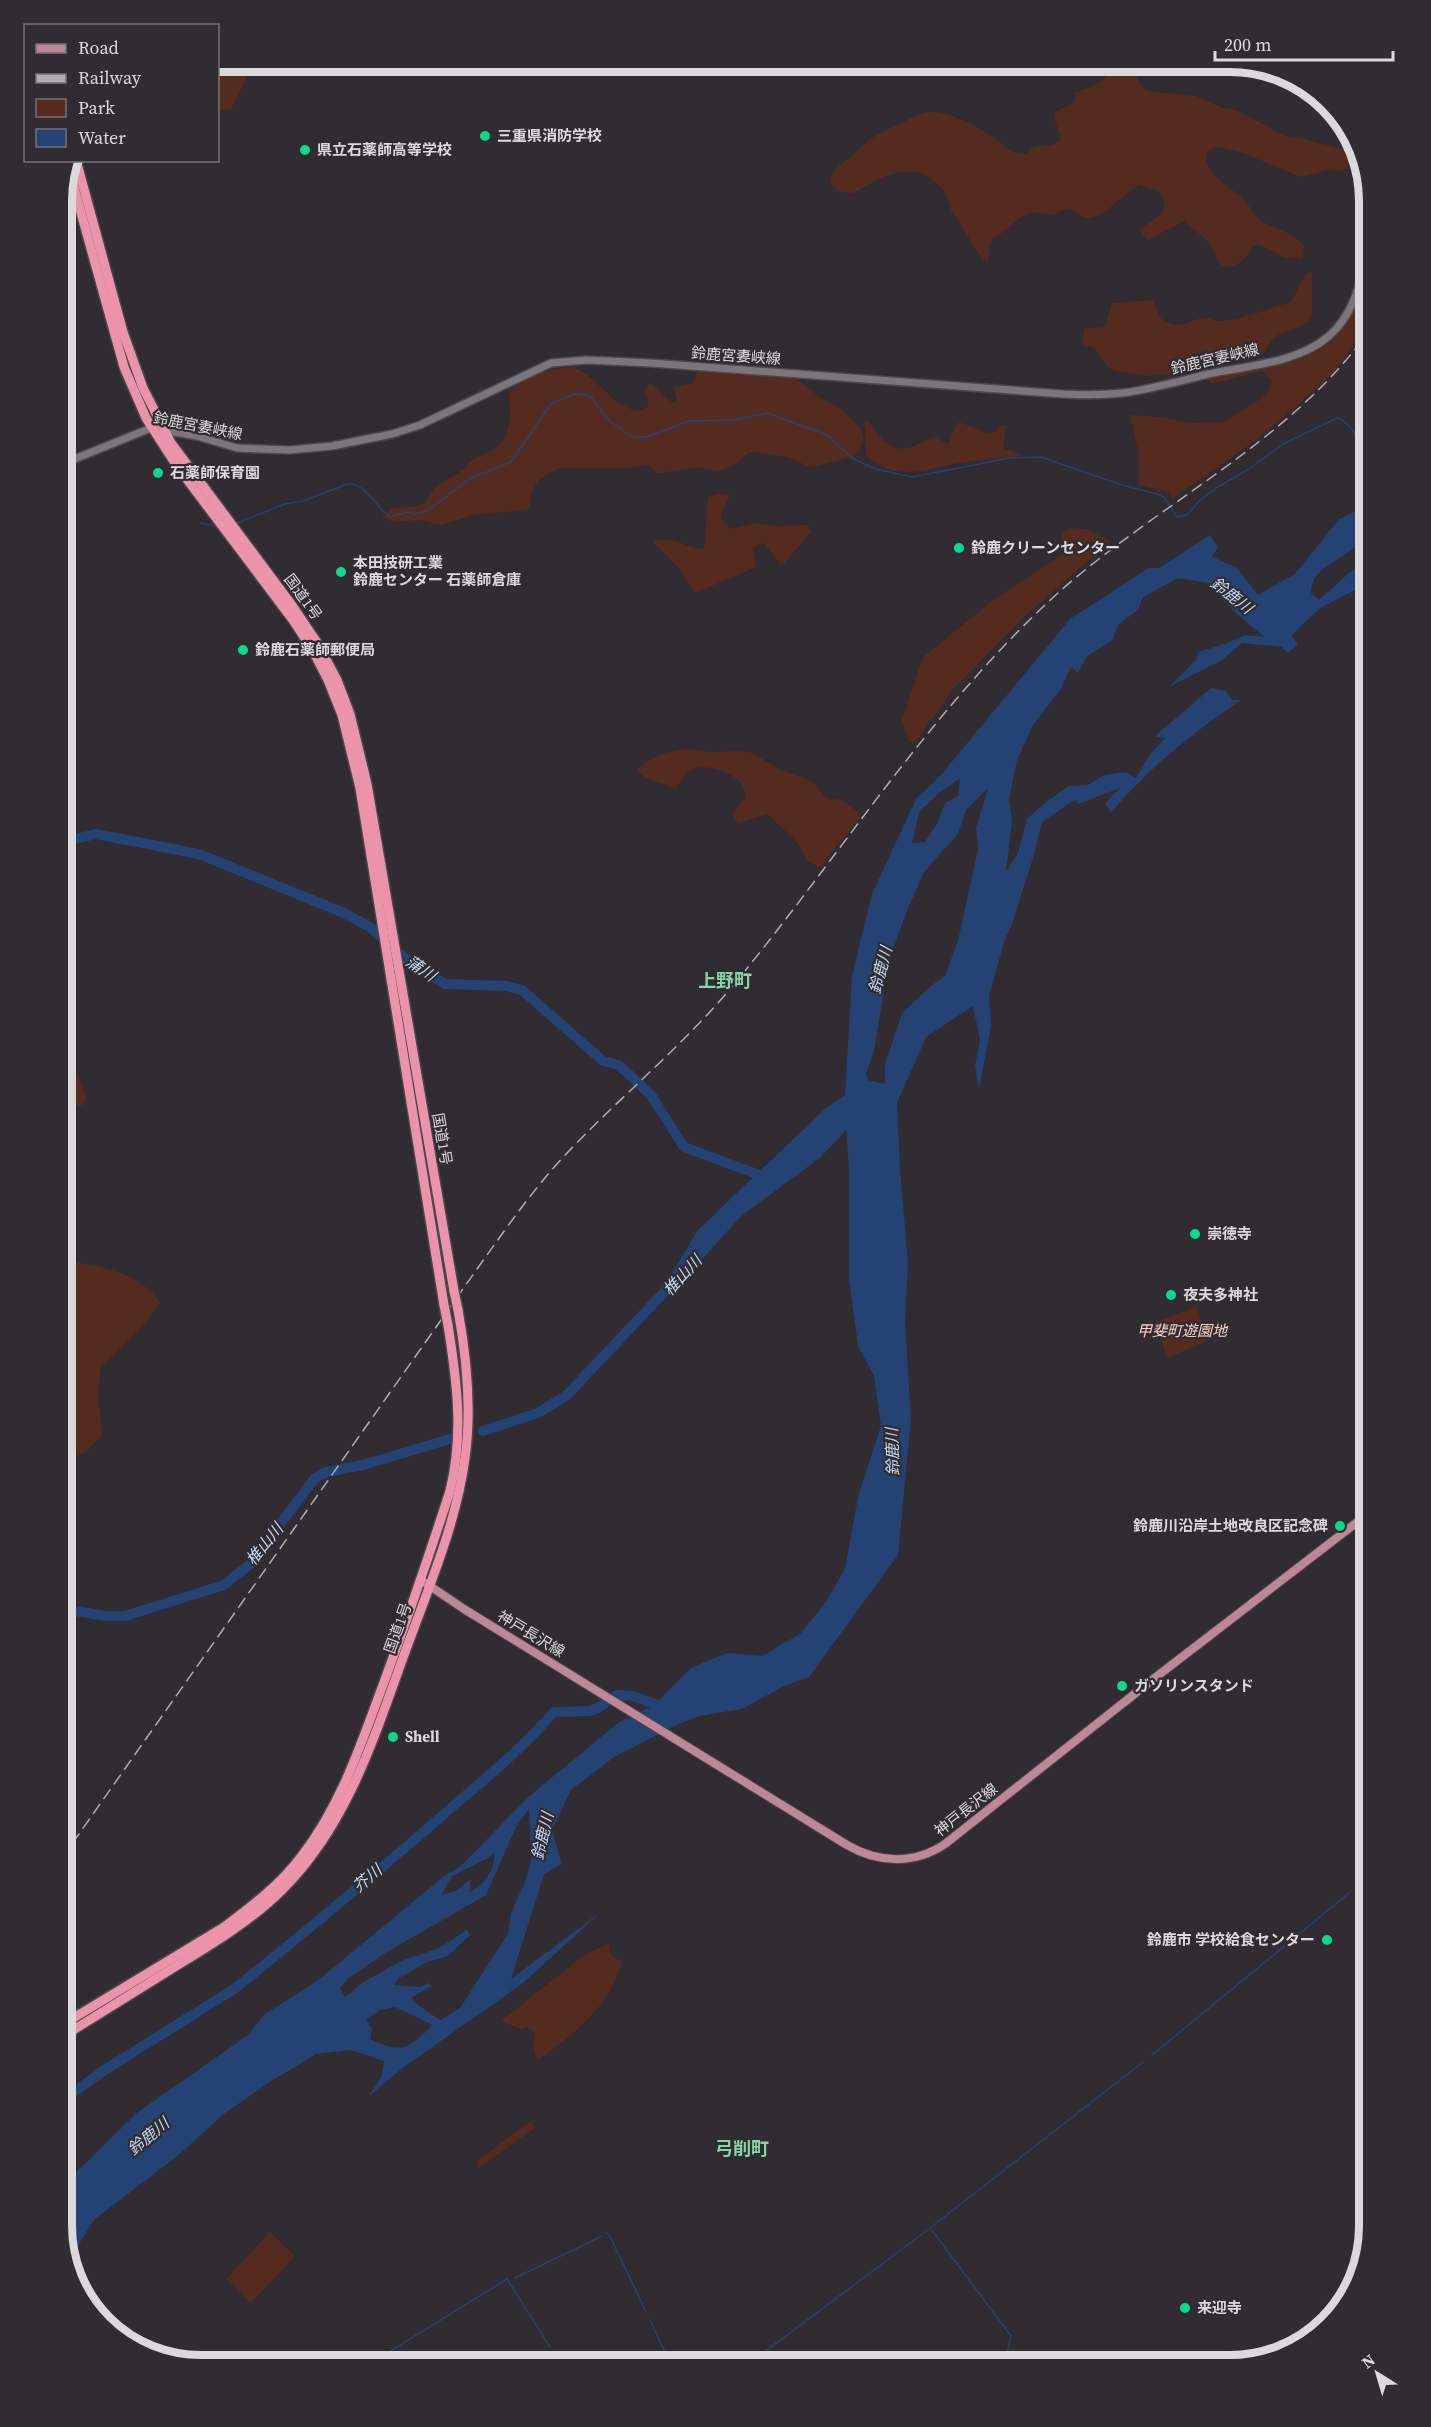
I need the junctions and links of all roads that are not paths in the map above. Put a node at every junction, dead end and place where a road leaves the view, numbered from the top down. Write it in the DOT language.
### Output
graph roads {
  1 [pos="77,164"];
  2 [pos="73,184"];
  3 [pos="1359,288"];
  4 [pos="151,428"];
  5 [pos="163,432"];
  6 [pos="72,460"];
  7 [pos="194,483"];
  8 [pos="261,571"];
  9 [pos="1359,1521"];
  10 [pos="425,1582"];
  11 [pos="97,2009"];
  12 [pos="72,2020"];
  13 [pos="72,2029"];
  1 -- 5 [label="highway, 国道1号"];
  2 -- 4 [label="highway, 国道1号"];
  3 -- 5 [label="main road, 鈴鹿宮妻峡線"];
  4 -- 5 [label="main road, 鈴鹿宮妻峡線"];
  4 -- 6 [label="main road, 鈴鹿宮妻峡線"];
  4 -- 7 [label="highway, 国道1号"];
  5 -- 7 [label="highway, 国道1号"];
  7 -- 8 [label="highway, 国道1号"];
  8 -- 10 [label="highway, 国道1号, bridge"];
  8 -- 10 [label="highway, 国道1号, bridge"];
  9 -- 10 [label="main road, 神戸長沢線"];
  10 -- 11 [label="highway, 国道1号"];
  11 -- 12 [label="highway, 国道1号"];
  11 -- 13 [label="highway, 国道1号"];
}
